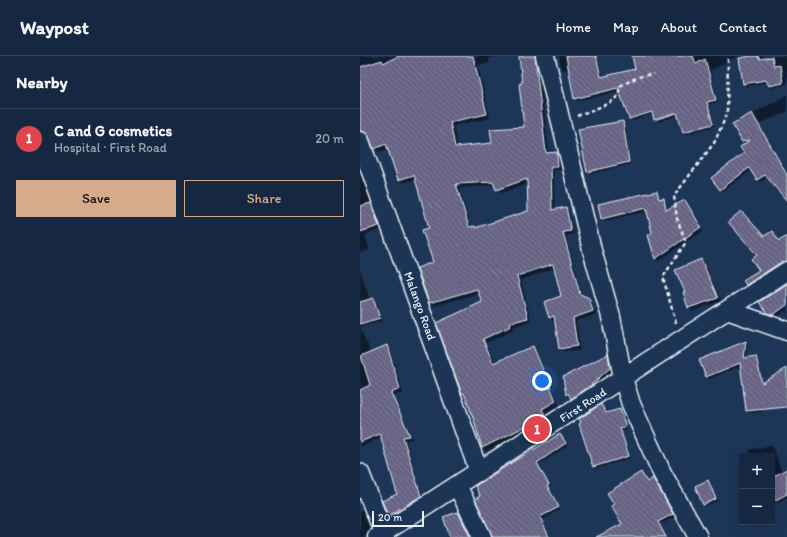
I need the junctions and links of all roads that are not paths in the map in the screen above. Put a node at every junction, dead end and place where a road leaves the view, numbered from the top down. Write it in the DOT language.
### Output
graph roads {
  1 [pos="545,56"];
  2 [pos="360,141"];
  3 [pos="787,271"];
  4 [pos="727,310"];
  5 [pos="787,331"];
  6 [pos="623,378"];
  7 [pos="479,472"];
  8 [pos="360,473"];
  9 [pos="458,487"];
  10 [pos="382,536"];
  11 [pos="482,537"];
  12 [pos="698,537"];
  1 -- 6 [label="street"];
  2 -- 7 [label="street, Malango Road"];
  3 -- 4 [label="street, First Road"];
  4 -- 5 [label="street"];
  4 -- 6 [label="street, First Road"];
  6 -- 7 [label="street, First Road"];
  6 -- 12 [label="street"];
  7 -- 9 [label="street, First Road"];
  8 -- 10 [label="street"];
  9 -- 10 [label="street, First Road"];
  9 -- 11 [label="street"];
}
